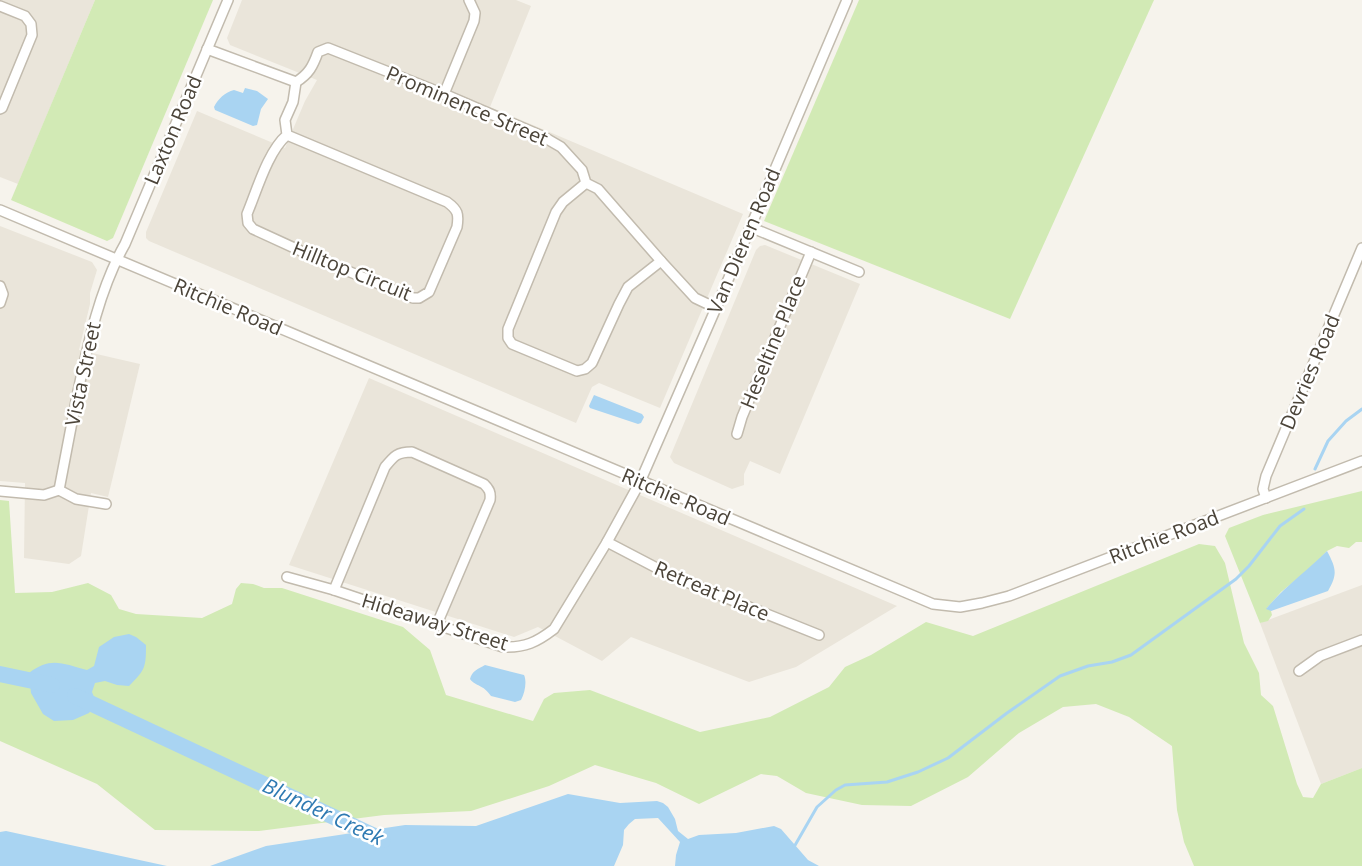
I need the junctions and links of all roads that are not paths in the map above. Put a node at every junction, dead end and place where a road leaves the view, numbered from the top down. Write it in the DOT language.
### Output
graph roads {
  1 [pos="228,0"];
  2 [pos="469,0"];
  3 [pos="847,0"];
  4 [pos="0,6"];
  5 [pos="207,49"];
  6 [pos="296,82"];
  7 [pos="444,94"];
  8 [pos="0,109"];
  9 [pos="287,135"];
  10 [pos="586,183"];
  11 [pos="0,210"];
  12 [pos="750,227"];
  13 [pos="1362,248"];
  14 [pos="811,252"];
  15 [pos="116,260"];
  16 [pos="661,261"];
  17 [pos="860,272"];
  18 [pos="0,286"];
  19 [pos="0,303"];
  20 [pos="716,308"];
  21 [pos="737,434"];
  22 [pos="1362,461"];
  23 [pos="640,482"];
  24 [pos="59,490"];
  25 [pos="0,491"];
  26 [pos="1266,498"];
  27 [pos="106,504"];
  28 [pos="607,542"];
  29 [pos="287,577"];
  30 [pos="334,590"];
  31 [pos="437,624"];
  32 [pos="819,635"];
  33 [pos="1362,640"];
  34 [pos="1299,671"];
  1 -- 5 [label="street, Laxton Road"];
  2 -- 7 [label="street"];
  3 -- 12 [label="street, Van Dieren Road"];
  4 -- 8 [label="street"];
  5 -- 6 [label="street"];
  5 -- 15 [label="street, Laxton Road"];
  6 -- 7 [label="street, Prominence Street"];
  6 -- 9 [label="street, Hilltop Circuit"];
  7 -- 10 [label="street, Prominence Street"];
  9 -- 9 [label="street, Hilltop Circuit"];
  10 -- 16 [label="street, Prominence Street"];
  10 -- 16 [label="street"];
  11 -- 15 [label="street, Ritchie Road"];
  12 -- 14 [label="street"];
  12 -- 20 [label="street, Van Dieren Road"];
  13 -- 26 [label="street, Devries Road"];
  14 -- 17 [label="street"];
  14 -- 21 [label="street, Heseltine Place"];
  15 -- 23 [label="street, Ritchie Road"];
  15 -- 24 [label="street, Vista Street"];
  16 -- 20 [label="street, Prominence Street"];
  18 -- 19 [label="street"];
  20 -- 23 [label="street, Van Dieren Road"];
  22 -- 26 [label="street, Ritchie Road"];
  23 -- 26 [label="street, Ritchie Road"];
  23 -- 28 [label="street, Hideaway Street"];
  24 -- 25 [label="street"];
  24 -- 27 [label="street"];
  28 -- 31 [label="street, Hideaway Street"];
  28 -- 32 [label="street, Retreat Place"];
  29 -- 30 [label="street, Hideaway Street"];
  30 -- 31 [label="street, Hideaway Street"];
  30 -- 31 [label="street"];
  33 -- 34 [label="street"];
}
